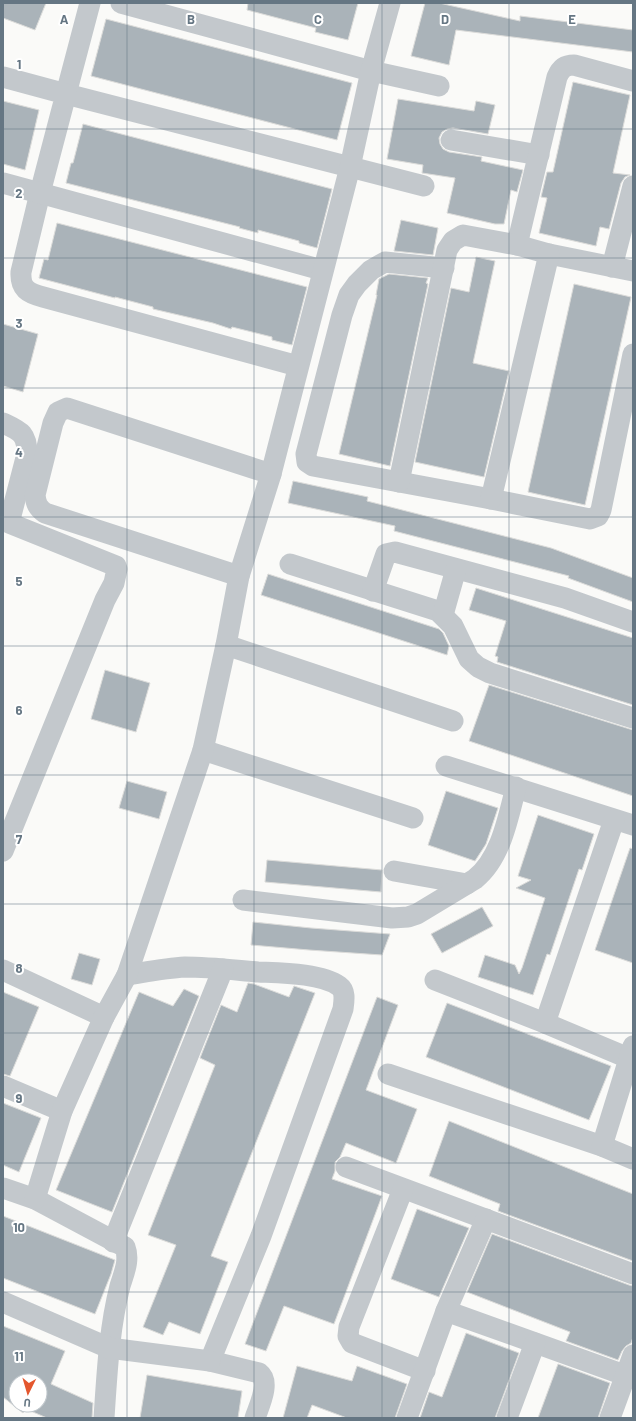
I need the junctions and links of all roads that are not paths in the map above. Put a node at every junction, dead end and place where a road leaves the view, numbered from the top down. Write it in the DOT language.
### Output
graph roads {
  1 [pos="90,3"];
  2 [pos="121,3"];
  3 [pos="390,3"];
  4 [pos="371,71"];
  5 [pos="3,77"];
  6 [pos="633,81"];
  7 [pos="439,86"];
  8 [pos="66,94"];
  9 [pos="450,140"];
  10 [pos="539,155"];
  11 [pos="350,167"];
  12 [pos="3,183"];
  13 [pos="424,186"];
  14 [pos="633,186"];
  15 [pos="40,193"];
  16 [pos="517,245"];
  17 [pos="549,254"];
  18 [pos="444,268"];
  19 [pos="612,268"];
  20 [pos="322,270"];
  21 [pos="633,271"];
  22 [pos="633,354"];
  23 [pos="298,366"];
  24 [pos="3,423"];
  25 [pos="271,474"];
  26 [pos="399,482"];
  27 [pos="491,499"];
  28 [pos="6,526"];
  29 [pos="290,564"];
  30 [pos="456,569"];
  31 [pos="239,576"];
  32 [pos="373,591"];
  33 [pos="443,615"];
  34 [pos="633,622"];
  35 [pos="226,645"];
  36 [pos="633,718"];
  37 [pos="453,721"];
  38 [pos="203,750"];
  39 [pos="446,766"];
  40 [pos="516,787"];
  41 [pos="413,818"];
  42 [pos="624,822"];
  43 [pos="3,851"];
  44 [pos="394,871"];
  45 [pos="467,884"];
  46 [pos="243,900"];
  47 [pos="223,969"];
  48 [pos="3,970"];
  49 [pos="127,975"];
  50 [pos="435,980"];
  51 [pos="104,1017"];
  52 [pos="545,1023"];
  53 [pos="632,1054"];
  54 [pos="388,1074"];
  55 [pos="3,1086"];
  56 [pos="62,1111"];
  57 [pos="602,1146"];
  58 [pos="633,1159"];
  59 [pos="346,1167"];
  60 [pos="3,1188"];
  61 [pos="403,1189"];
  62 [pos="35,1199"];
  63 [pos="486,1219"];
  64 [pos="113,1242"];
  65 [pos="633,1274"];
  66 [pos="3,1302"];
  67 [pos="446,1311"];
  68 [pos="534,1343"];
  69 [pos="109,1348"];
  70 [pos="633,1355"];
  71 [pos="210,1361"];
  72 [pos="424,1371"];
  73 [pos="629,1377"];
  74 [pos="104,1418"];
  75 [pos="256,1418"];
  76 [pos="407,1418"];
  77 [pos="507,1418"];
  78 [pos="610,1418"];
  1 -- 8 [label="street"];
  2 -- 4 [label="street"];
  3 -- 4 [label="street"];
  4 -- 7 [label="street"];
  4 -- 11 [label="street"];
  5 -- 8 [label="street"];
  6 -- 10 [label="street"];
  8 -- 11 [label="street"];
  8 -- 15 [label="street"];
  9 -- 10 [label="street"];
  10 -- 16 [label="street"];
  11 -- 13 [label="street"];
  11 -- 20 [label="street"];
  12 -- 15 [label="street"];
  14 -- 19 [label="street"];
  15 -- 20 [label="street"];
  15 -- 23 [label="street"];
  16 -- 17 [label="street"];
  16 -- 18 [label="street"];
  17 -- 19 [label="street"];
  17 -- 27 [label="street"];
  18 -- 26 [label="street"];
  18 -- 26 [label="street"];
  19 -- 21 [label="street"];
  20 -- 23 [label="street"];
  22 -- 27 [label="street"];
  23 -- 25 [label="street"];
  24 -- 28 [label="street"];
  25 -- 31 [label="street"];
  25 -- 31 [label="street"];
  26 -- 27 [label="street"];
  28 -- 43 [label="street"];
  29 -- 32 [label="street"];
  30 -- 32 [label="street"];
  30 -- 33 [label="street"];
  30 -- 34 [label="street"];
  31 -- 35 [label="street"];
  32 -- 33 [label="street"];
  33 -- 36 [label="street"];
  35 -- 37 [label="street"];
  35 -- 38 [label="street"];
  38 -- 41 [label="street"];
  38 -- 49 [label="street"];
  39 -- 40 [label="street"];
  40 -- 42 [label="street"];
  40 -- 45 [label="street"];
  42 -- 52 [label="street"];
  44 -- 45 [label="street"];
  45 -- 46 [label="street"];
  47 -- 49 [label="street"];
  47 -- 64 [label="street"];
  47 -- 71 [label="street"];
  48 -- 51 [label="street"];
  49 -- 51 [label="street"];
  50 -- 52 [label="street"];
  51 -- 56 [label="street"];
  52 -- 53 [label="street"];
  53 -- 57 [label="street"];
  54 -- 57 [label="street"];
  55 -- 56 [label="street"];
  56 -- 62 [label="street"];
  57 -- 58 [label="street"];
  59 -- 61 [label="street"];
  60 -- 62 [label="street"];
  61 -- 63 [label="street"];
  61 -- 72 [label="street"];
  62 -- 64 [label="street"];
  63 -- 65 [label="street"];
  63 -- 67 [label="street"];
  64 -- 69 [label="street"];
  66 -- 69 [label="street"];
  67 -- 68 [label="street"];
  67 -- 72 [label="street"];
  68 -- 73 [label="street"];
  68 -- 77 [label="street"];
  69 -- 71 [label="street"];
  69 -- 74 [label="street"];
  70 -- 73 [label="street"];
  71 -- 75 [label="street"];
  72 -- 76 [label="street"];
  73 -- 78 [label="street"];
}
